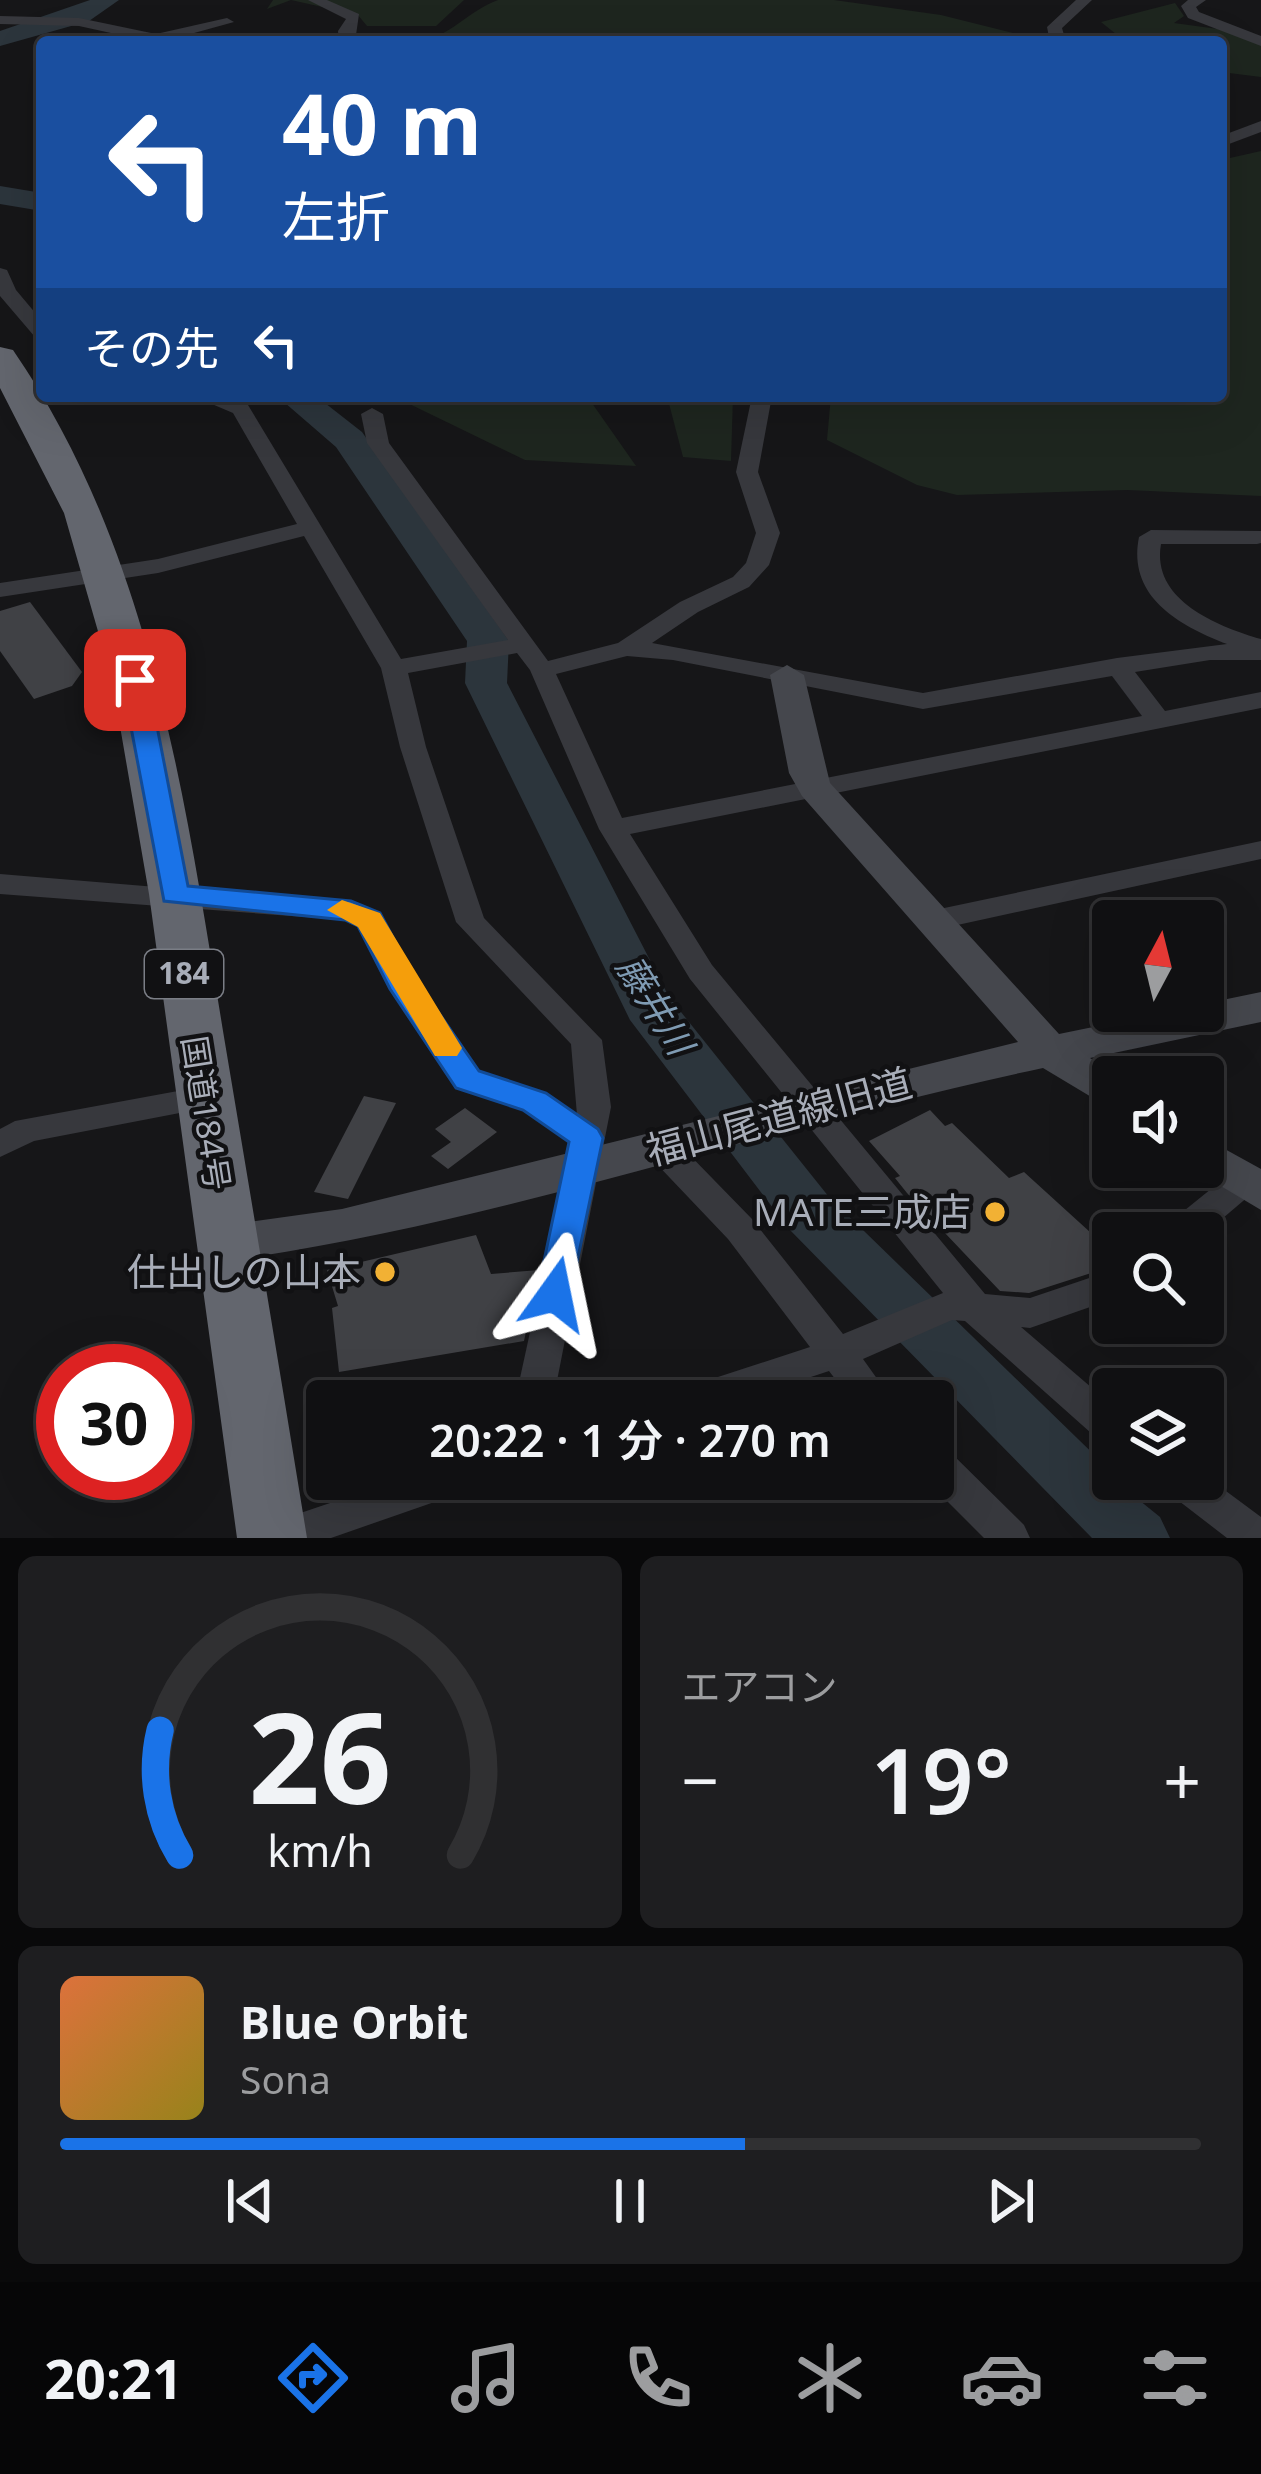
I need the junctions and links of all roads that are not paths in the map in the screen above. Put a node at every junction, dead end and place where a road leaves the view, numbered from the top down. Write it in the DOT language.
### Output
graph roads {
  1 [pos="315,0"];
  2 [pos="1085,0"];
  3 [pos="1198,0"];
  4 [pos="0,20"];
  5 [pos="227,22"];
  6 [pos="147,36"];
  7 [pos="180,36"];
  8 [pos="346,36"];
  9 [pos="1056,36"];
  10 [pos="1261,41"];
  11 [pos="1261,126"];
  12 [pos="1227,140"];
  13 [pos="0,274"];
  14 [pos="36,326"];
  15 [pos="0,358"];
  16 [pos="221,402"];
  17 [pos="761,402"];
  18 [pos="372,414"];
  19 [pos="311,527"];
  20 [pos="1257,537"];
  21 [pos="105,574"];
  22 [pos="0,590"];
  23 [pos="515,646"];
  24 [pos="627,648"];
  25 [pos="1261,650"];
  26 [pos="409,666"];
  27 [pos="1117,666"];
  28 [pos="542,670"];
  29 [pos="787,675"];
  30 [pos="1261,700"];
  31 [pos="1159,721"];
  32 [pos="815,788"];
  33 [pos="613,829"];
  34 [pos="1261,850"];
  35 [pos="0,884"];
  36 [pos="175,894"];
  37 [pos="930,920"];
  38 [pos="1261,1007"];
  39 [pos="1053,1054"];
  40 [pos="1092,1080"];
  41 [pos="205,1098"];
  42 [pos="813,1111"];
  43 [pos="0,1144"];
  44 [pos="675,1146"];
  45 [pos="584,1154"];
  46 [pos="1224,1168"];
  47 [pos="1252,1186"];
  48 [pos="1212,1212"];
  49 [pos="227,1243"];
  50 [pos="1092,1291"];
  51 [pos="965,1308"];
  52 [pos="844,1348"];
  53 [pos="538,1380"];
  54 [pos="752,1380"];
  55 [pos="862,1380"];
  56 [pos="1092,1412"];
  57 [pos="954,1482"];
  58 [pos="389,1500"];
  59 [pos="1208,1500"];
  60 [pos="276,1538"];
  61 [pos="1010,1538"];
  62 [pos="1258,1538"];
  1 -- 8 [label="street"];
  2 -- 9 [label="street"];
  3 -- 10 [label="street"];
  4 -- 6 [label="street"];
  5 -- 7 [label="street"];
  11 -- 12 [label="street"];
  13 -- 14 [label="street"];
  15 -- 21 [label="highway, 国道184号 / 184"];
  16 -- 19 [label="street"];
  17 -- 24 [label="street"];
  18 -- 23 [label="street"];
  19 -- 21 [label="street"];
  19 -- 26 [label="street"];
  20 -- 25 [label="street"];
  21 -- 22 [label="street"];
  21 -- 36 [label="highway, 国道184号 / 184"];
  23 -- 26 [label="street"];
  23 -- 28 [label="street"];
  24 -- 28 [label="street"];
  24 -- 29 [label="street"];
  25 -- 27 [label="street"];
  26 -- 45 [label="street"];
  27 -- 29 [label="street"];
  27 -- 31 [label="street"];
  28 -- 33 [label="street"];
  29 -- 32 [label="street"];
  30 -- 31 [label="street"];
  31 -- 32 [label="street"];
  32 -- 33 [label="street"];
  32 -- 37 [label="street"];
  33 -- 42 [label="street"];
  34 -- 37 [label="street"];
  35 -- 36 [label="street"];
  36 -- 41 [label="highway, 国道184号 / 184"];
  36 -- 45 [label="street"];
  37 -- 39 [label="street"];
  38 -- 39 [label="street, 福山尾道線旧道"];
  39 -- 40 [label="street"];
  39 -- 42 [label="street, 福山尾道線旧道"];
  41 -- 43 [label="street"];
  41 -- 49 [label="highway, 国道184号 / 184"];
  42 -- 44 [label="street, 福山尾道線旧道"];
  42 -- 51 [label="street"];
  44 -- 45 [label="street, 福山尾道線旧道"];
  44 -- 52 [label="street"];
  45 -- 49 [label="street, 福山尾道線旧道"];
  45 -- 53 [label="street"];
  46 -- 47 [label="street"];
  47 -- 48 [label="street"];
  49 -- 60 [label="highway, 国道184号 / 184"];
  50 -- 51 [label="street"];
  51 -- 52 [label="street"];
  51 -- 56 [label="street"];
  52 -- 54 [label="street"];
  52 -- 55 [label="street"];
  57 -- 61 [label="street"];
  58 -- 60 [label="street"];
  59 -- 62 [label="street"];
}
